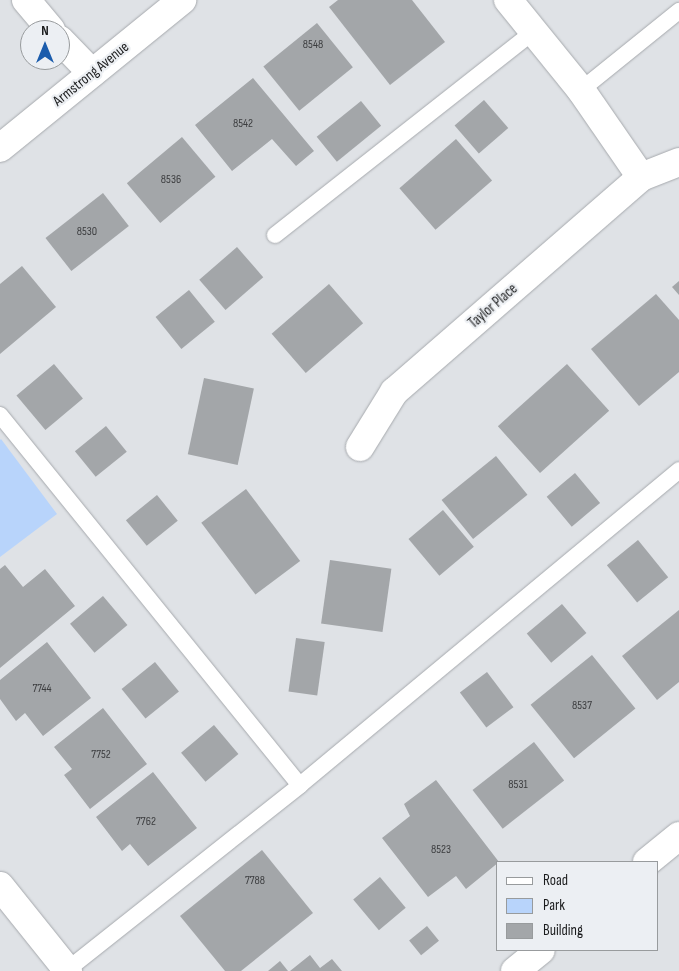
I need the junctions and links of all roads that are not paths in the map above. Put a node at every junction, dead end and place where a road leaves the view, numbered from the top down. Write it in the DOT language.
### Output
graph roads {
  1 [pos="26,0"];
  2 [pos="182,0"];
  3 [pos="508,0"];
  4 [pos="679,10"];
  5 [pos="43,20"];
  6 [pos="534,31"];
  7 [pos="70,50"];
  8 [pos="92,73"];
  9 [pos="581,90"];
  10 [pos="0,148"];
  11 [pos="679,162"];
  12 [pos="642,177"];
  13 [pos="275,236"];
  14 [pos="0,415"];
  15 [pos="360,447"];
  16 [pos="679,470"];
  17 [pos="300,785"];
  18 [pos="679,836"];
  19 [pos="648,861"];
  20 [pos="0,886"];
  21 [pos="540,951"];
  22 [pos="68,970"];
  23 [pos="515,971"];
  1 -- 5 [label="street"];
  2 -- 8 [label="street, Armstrong Avenue"];
  3 -- 6 [label="street"];
  4 -- 9 [label="lane"];
  6 -- 9 [label="street"];
  6 -- 13 [label="lane"];
  7 -- 8 [label="street"];
  8 -- 10 [label="street, Armstrong Avenue"];
  9 -- 12 [label="street"];
  11 -- 12 [label="street, Taylor Place"];
  12 -- 15 [label="street, Taylor Place"];
  14 -- 17 [label="lane"];
  16 -- 17 [label="lane"];
  17 -- 22 [label="lane"];
  18 -- 19 [label="street"];
  20 -- 22 [label="street"];
  21 -- 23 [label="street"];
}
